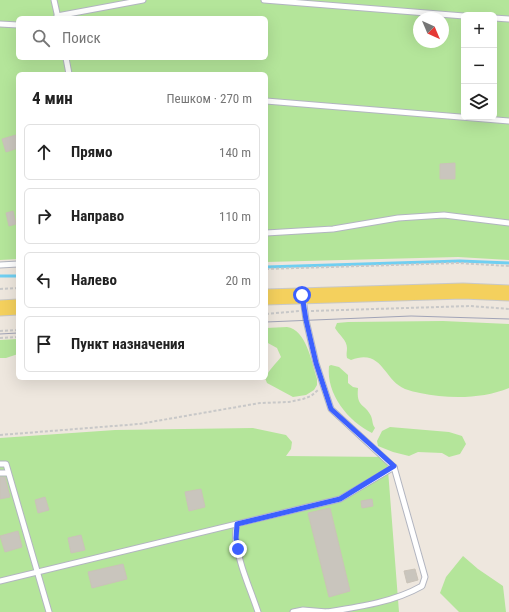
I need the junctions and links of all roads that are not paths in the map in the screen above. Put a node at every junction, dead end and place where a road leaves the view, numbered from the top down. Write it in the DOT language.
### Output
graph roads {
  1 [pos="54,0"];
  2 [pos="143,0"];
  3 [pos="264,0"];
  4 [pos="58,16"];
  5 [pos="63,16"];
  6 [pos="461,16"];
  7 [pos="497,18"];
  8 [pos="509,19"];
  9 [pos="0,24"];
  10 [pos="16,25"];
  11 [pos="66,60"];
  12 [pos="69,72"];
  13 [pos="268,101"];
  14 [pos="509,121"];
  15 [pos="509,223"];
  16 [pos="268,233"];
  17 [pos="16,264"];
  18 [pos="0,265"];
  19 [pos="509,294"];
  20 [pos="302,295"];
  21 [pos="268,297"];
  22 [pos="16,307"];
  23 [pos="0,308"];
  24 [pos="0,464"];
  25 [pos="394,466"];
  26 [pos="0,473"];
  27 [pos="8,473"];
  28 [pos="237,524"];
  29 [pos="38,572"];
  30 [pos="0,581"];
  31 [pos="49,612"];
  32 [pos="258,612"];
  33 [pos="292,612"];
  34 [pos="327,612"];
  1 -- 4 [label="lane"];
  2 -- 5 [label="lane"];
  3 -- 6 [label="lane"];
  7 -- 8 [label="lane"];
  9 -- 10 [label="lane"];
  11 -- 12 [label="lane"];
  13 -- 14 [label="lane"];
  15 -- 16 [label="lane"];
  17 -- 18 [label="lane"];
  19 -- 20 [label="main road"];
  20 -- 21 [label="main road"];
  20 -- 25 [label="lane"];
  22 -- 23 [label="main road"];
  24 -- 27 [label="lane"];
  25 -- 28 [label="lane"];
  25 -- 34 [label="lane"];
  26 -- 27 [label="lane"];
  27 -- 29 [label="lane"];
  28 -- 29 [label="lane"];
  28 -- 32 [label="lane"];
  29 -- 30 [label="lane"];
  29 -- 31 [label="lane"];
  33 -- 34 [label="lane"];
}
